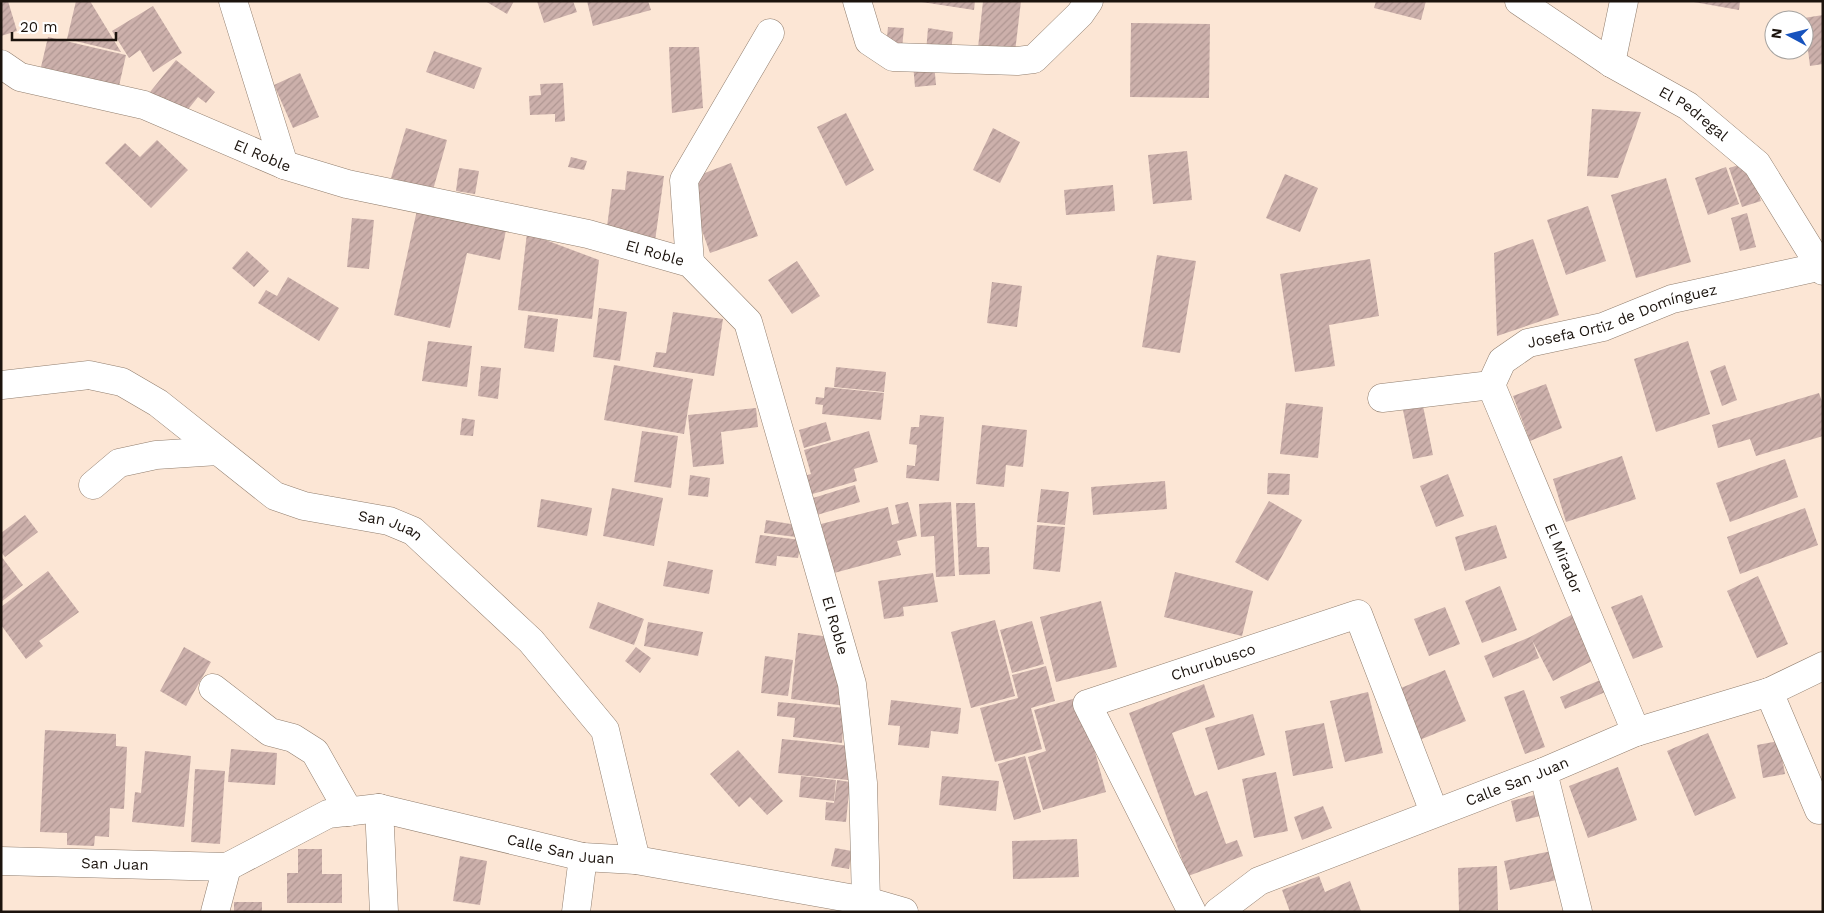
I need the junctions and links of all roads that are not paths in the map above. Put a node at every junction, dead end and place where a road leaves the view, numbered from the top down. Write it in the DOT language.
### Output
graph roads {
  1 [pos="233,1"];
  2 [pos="857,1"];
  3 [pos="1089,1"];
  4 [pos="1519,1"];
  5 [pos="1624,1"];
  6 [pos="770,33"];
  7 [pos="1611,63"];
  8 [pos="1,64"];
  9 [pos="284,165"];
  10 [pos="690,264"];
  11 [pos="1822,267"];
  12 [pos="2,385"];
  13 [pos="1491,385"];
  14 [pos="1382,398"];
  15 [pos="218,451"];
  16 [pos="93,485"];
  17 [pos="1823,666"];
  18 [pos="213,688"];
  19 [pos="1769,692"];
  20 [pos="1636,732"];
  21 [pos="1543,772"];
  22 [pos="379,808"];
  23 [pos="1820,810"];
  24 [pos="349,812"];
  25 [pos="1434,812"];
  26 [pos="583,857"];
  27 [pos="636,860"];
  28 [pos="1,861"];
  29 [pos="227,867"];
  30 [pos="866,900"];
  31 [pos="215,912"];
  32 [pos="384,912"];
  33 [pos="576,912"];
  34 [pos="904,912"];
  35 [pos="1192,912"];
  36 [pos="1218,912"];
  37 [pos="1578,912"];
  1 -- 9 [label="street"];
  2 -- 3 [label="street"];
  4 -- 7 [label="street, El Pedregal"];
  5 -- 7 [label="street"];
  6 -- 10 [label="street"];
  7 -- 11 [label="street, El Pedregal"];
  8 -- 9 [label="street, El Roble"];
  9 -- 10 [label="street, El Roble"];
  10 -- 30 [label="street, El Roble"];
  11 -- 13 [label="street, Josefa Ortiz de Domínguez"];
  12 -- 15 [label="street, San Juan"];
  13 -- 14 [label="street"];
  13 -- 20 [label="street, El Mirador"];
  15 -- 16 [label="street"];
  15 -- 27 [label="street, San Juan"];
  17 -- 19 [label="street, Calle San Juan"];
  18 -- 24 [label="street"];
  19 -- 20 [label="street, Calle San Juan"];
  19 -- 23 [label="street"];
  20 -- 21 [label="street, Calle San Juan"];
  21 -- 25 [label="street, Calle San Juan"];
  21 -- 37 [label="street"];
  22 -- 24 [label="street, Calle San Juan"];
  22 -- 26 [label="street, Calle San Juan"];
  22 -- 32 [label="street"];
  24 -- 29 [label="street, Calle San Juan"];
  25 -- 35 [label="street, Churubusco"];
  25 -- 36 [label="street, Calle San Juan"];
  26 -- 27 [label="street, Calle San Juan"];
  26 -- 33 [label="street"];
  27 -- 30 [label="street, Calle San Juan"];
  28 -- 29 [label="street, San Juan"];
  29 -- 31 [label="street"];
  30 -- 34 [label="street, Calle San Juan"];
}
